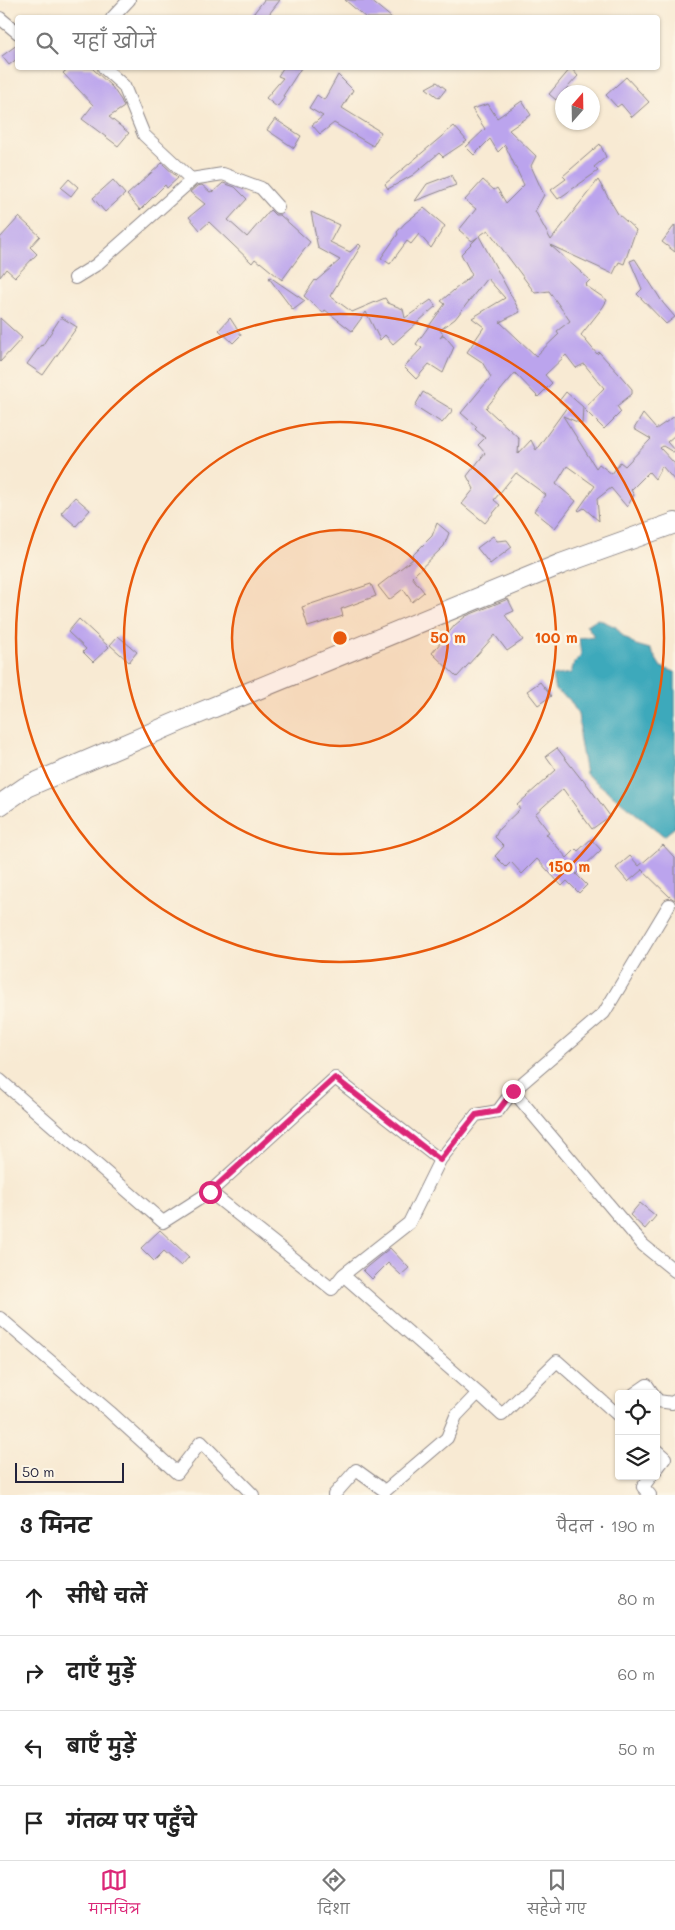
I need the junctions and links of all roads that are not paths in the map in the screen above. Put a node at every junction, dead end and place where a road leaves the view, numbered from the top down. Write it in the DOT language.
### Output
graph roads {
  1 [pos="129,0"];
  2 [pos="115,15"];
  3 [pos="0,18"];
  4 [pos="15,30"];
  5 [pos="106,70"];
  6 [pos="194,178"];
  7 [pos="278,207"];
  8 [pos="75,278"];
  9 [pos="675,523"];
  10 [pos="0,805"];
  11 [pos="669,905"];
  12 [pos="0,1080"];
  13 [pos="513,1091"];
  14 [pos="440,1160"];
  15 [pos="210,1192"];
  16 [pos="675,1271"];
  17 [pos="343,1274"];
  18 [pos="0,1318"];
  19 [pos="639,1390"];
  20 [pos="650,1390"];
  21 [pos="478,1393"];
  22 [pos="660,1401"];
  23 [pos="674,1404"];
  24 [pos="615,1408"];
  25 [pos="660,1453"];
  26 [pos="660,1465"];
  27 [pos="648,1480"];
  28 [pos="253,1495"];
  29 [pos="334,1495"];
  30 [pos="650,1495"];
  1 -- 2 [label="street"];
  3 -- 4 [label="street"];
  5 -- 6 [label="street"];
  6 -- 7 [label="street"];
  6 -- 8 [label="street"];
  9 -- 10 [label="main road"];
  11 -- 13 [label="street"];
  12 -- 15 [label="street"];
  13 -- 14 [label="street"];
  13 -- 16 [label="street"];
  14 -- 15 [label="street"];
  14 -- 17 [label="street"];
  15 -- 17 [label="street"];
  17 -- 21 [label="street"];
  18 -- 28 [label="street"];
  19 -- 20 [label="street"];
  21 -- 24 [label="street"];
  21 -- 29 [label="street"];
  22 -- 23 [label="street"];
  25 -- 26 [label="street"];
  27 -- 30 [label="street"];
}
